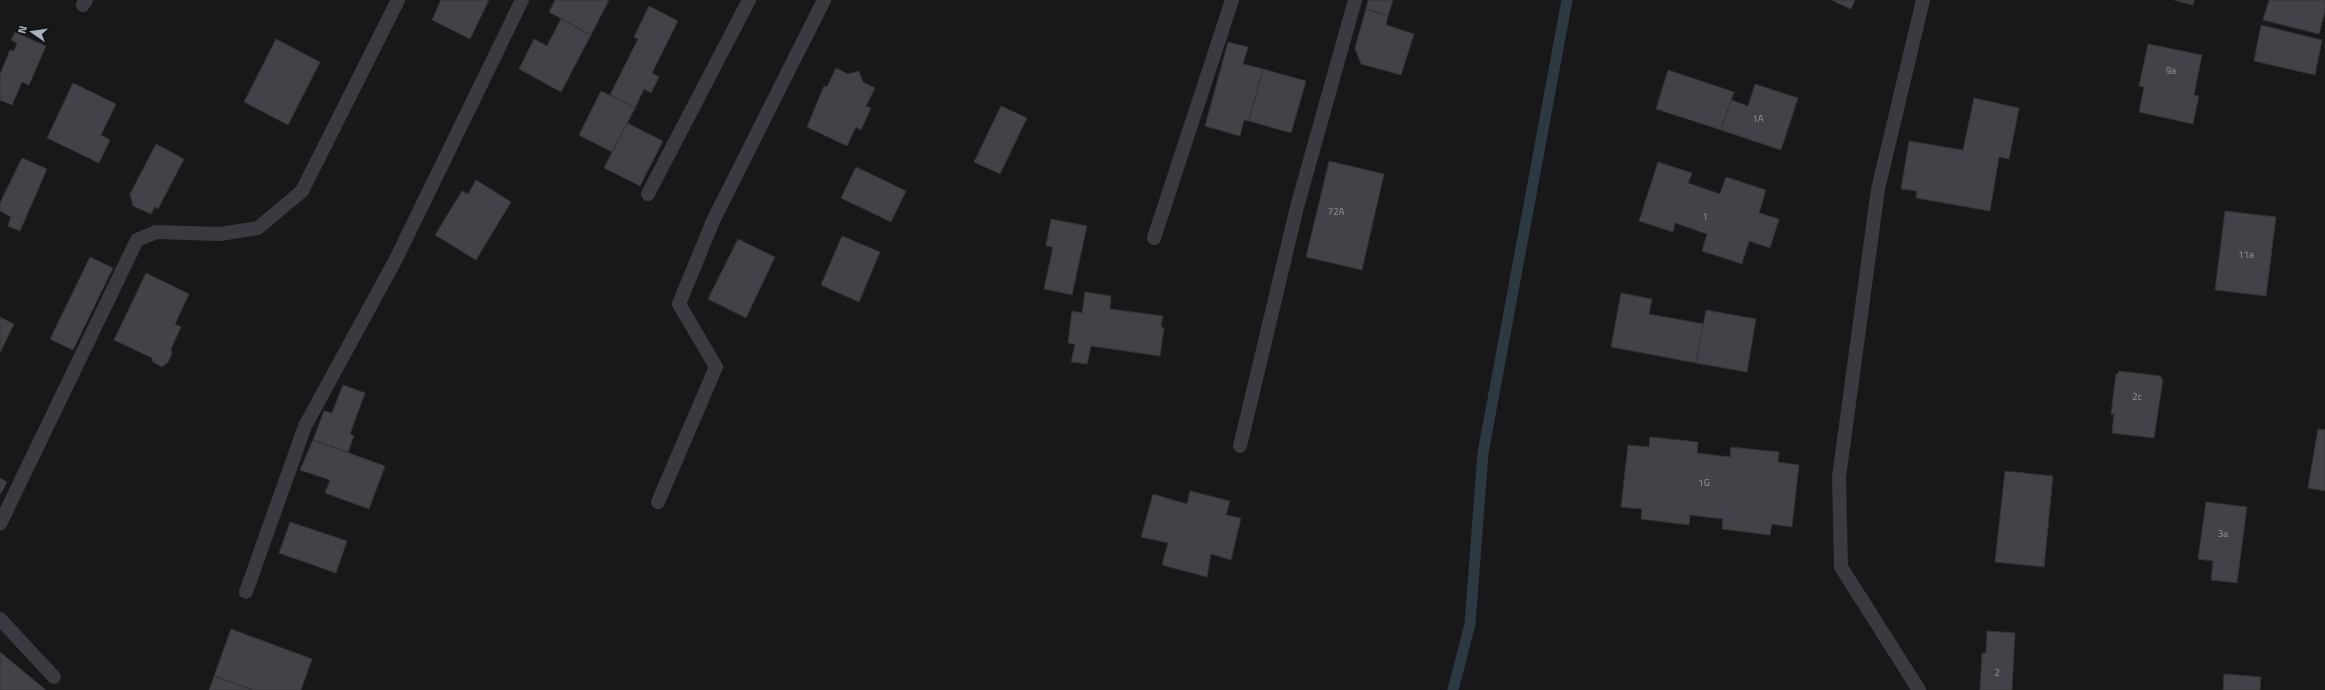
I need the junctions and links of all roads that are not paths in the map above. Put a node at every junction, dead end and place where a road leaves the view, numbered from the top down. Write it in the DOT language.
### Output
graph roads {
  1 [pos="398,0"];
  2 [pos="522,0"];
  3 [pos="749,0"];
  4 [pos="824,0"];
  5 [pos="1232,0"];
  6 [pos="1355,0"];
  7 [pos="1923,0"];
  8 [pos="648,194"];
  9 [pos="1154,238"];
  10 [pos="1240,446"];
  11 [pos="658,502"];
  12 [pos="0,524"];
  13 [pos="246,592"];
  14 [pos="0,619"];
  15 [pos="54,677"];
  16 [pos="1918,690"];
  1 -- 12 [label="lane"];
  2 -- 13 [label="lane"];
  3 -- 8 [label="lane"];
  4 -- 11 [label="lane"];
  5 -- 9 [label="lane"];
  6 -- 10 [label="lane"];
  7 -- 16 [label="lane"];
  14 -- 15 [label="lane"];
}
